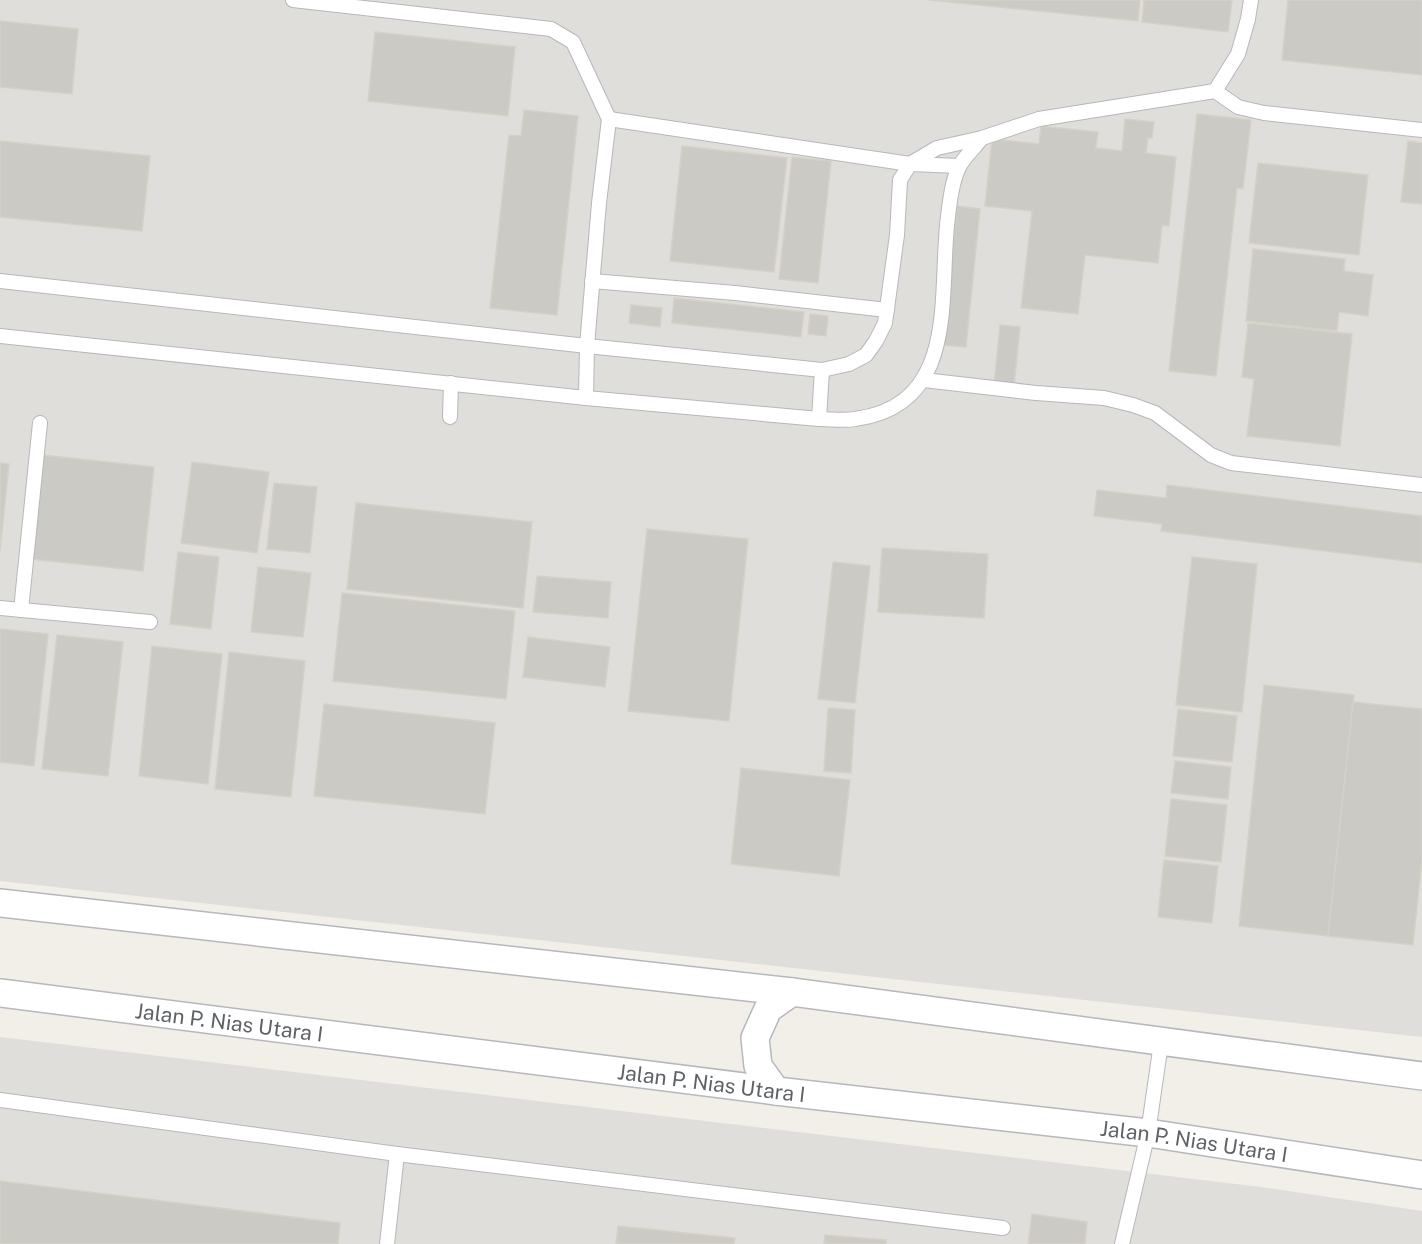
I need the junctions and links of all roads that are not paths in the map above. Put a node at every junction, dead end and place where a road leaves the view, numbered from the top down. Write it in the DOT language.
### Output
graph roads {
  1 [pos="293,0"];
  2 [pos="1251,0"];
  3 [pos="1215,91"];
  4 [pos="609,119"];
  5 [pos="1422,130"];
  6 [pos="982,138"];
  7 [pos="910,164"];
  8 [pos="959,166"];
  9 [pos="0,281"];
  10 [pos="592,281"];
  11 [pos="887,310"];
  12 [pos="0,336"];
  13 [pos="586,346"];
  14 [pos="822,370"];
  15 [pos="924,380"];
  16 [pos="451,383"];
  17 [pos="586,398"];
  18 [pos="450,417"];
  19 [pos="819,419"];
  20 [pos="40,423"];
  21 [pos="1422,484"];
  22 [pos="0,608"];
  23 [pos="21,610"];
  24 [pos="150,622"];
  25 [pos="0,903"];
  26 [pos="792,992"];
  27 [pos="0,993"];
  28 [pos="1161,1043"];
  29 [pos="1422,1076"];
  30 [pos="776,1091"];
  31 [pos="0,1100"];
  32 [pos="1148,1133"];
  33 [pos="397,1154"];
  34 [pos="1422,1175"];
  35 [pos="1003,1228"];
  36 [pos="387,1244"];
  37 [pos="1122,1244"];
  1 -- 4 [label="lane"];
  2 -- 3 [label="lane"];
  3 -- 5 [label="lane"];
  3 -- 6 [label="lane"];
  4 -- 7 [label="lane"];
  4 -- 10 [label="lane"];
  6 -- 7 [label="lane"];
  6 -- 8 [label="lane"];
  7 -- 8 [label="lane"];
  7 -- 11 [label="lane"];
  8 -- 15 [label="lane"];
  9 -- 13 [label="lane"];
  10 -- 11 [label="lane"];
  10 -- 13 [label="lane"];
  11 -- 14 [label="lane"];
  12 -- 16 [label="lane"];
  13 -- 14 [label="lane"];
  13 -- 17 [label="lane"];
  14 -- 19 [label="lane"];
  15 -- 19 [label="lane"];
  15 -- 21 [label="lane"];
  16 -- 17 [label="lane"];
  16 -- 18 [label="lane"];
  17 -- 19 [label="lane"];
  20 -- 23 [label="lane"];
  22 -- 23 [label="lane"];
  23 -- 24 [label="lane"];
  25 -- 26 [label="street"];
  26 -- 28 [label="street"];
  26 -- 30 [label="street"];
  27 -- 30 [label="street, Jalan P. Nias Utara I"];
  28 -- 29 [label="street"];
  28 -- 32 [label="lane"];
  30 -- 32 [label="street, Jalan P. Nias Utara I"];
  31 -- 33 [label="lane"];
  32 -- 34 [label="street, Jalan P. Nias Utara I"];
  32 -- 37 [label="lane"];
  33 -- 35 [label="lane"];
  33 -- 36 [label="lane"];
}
